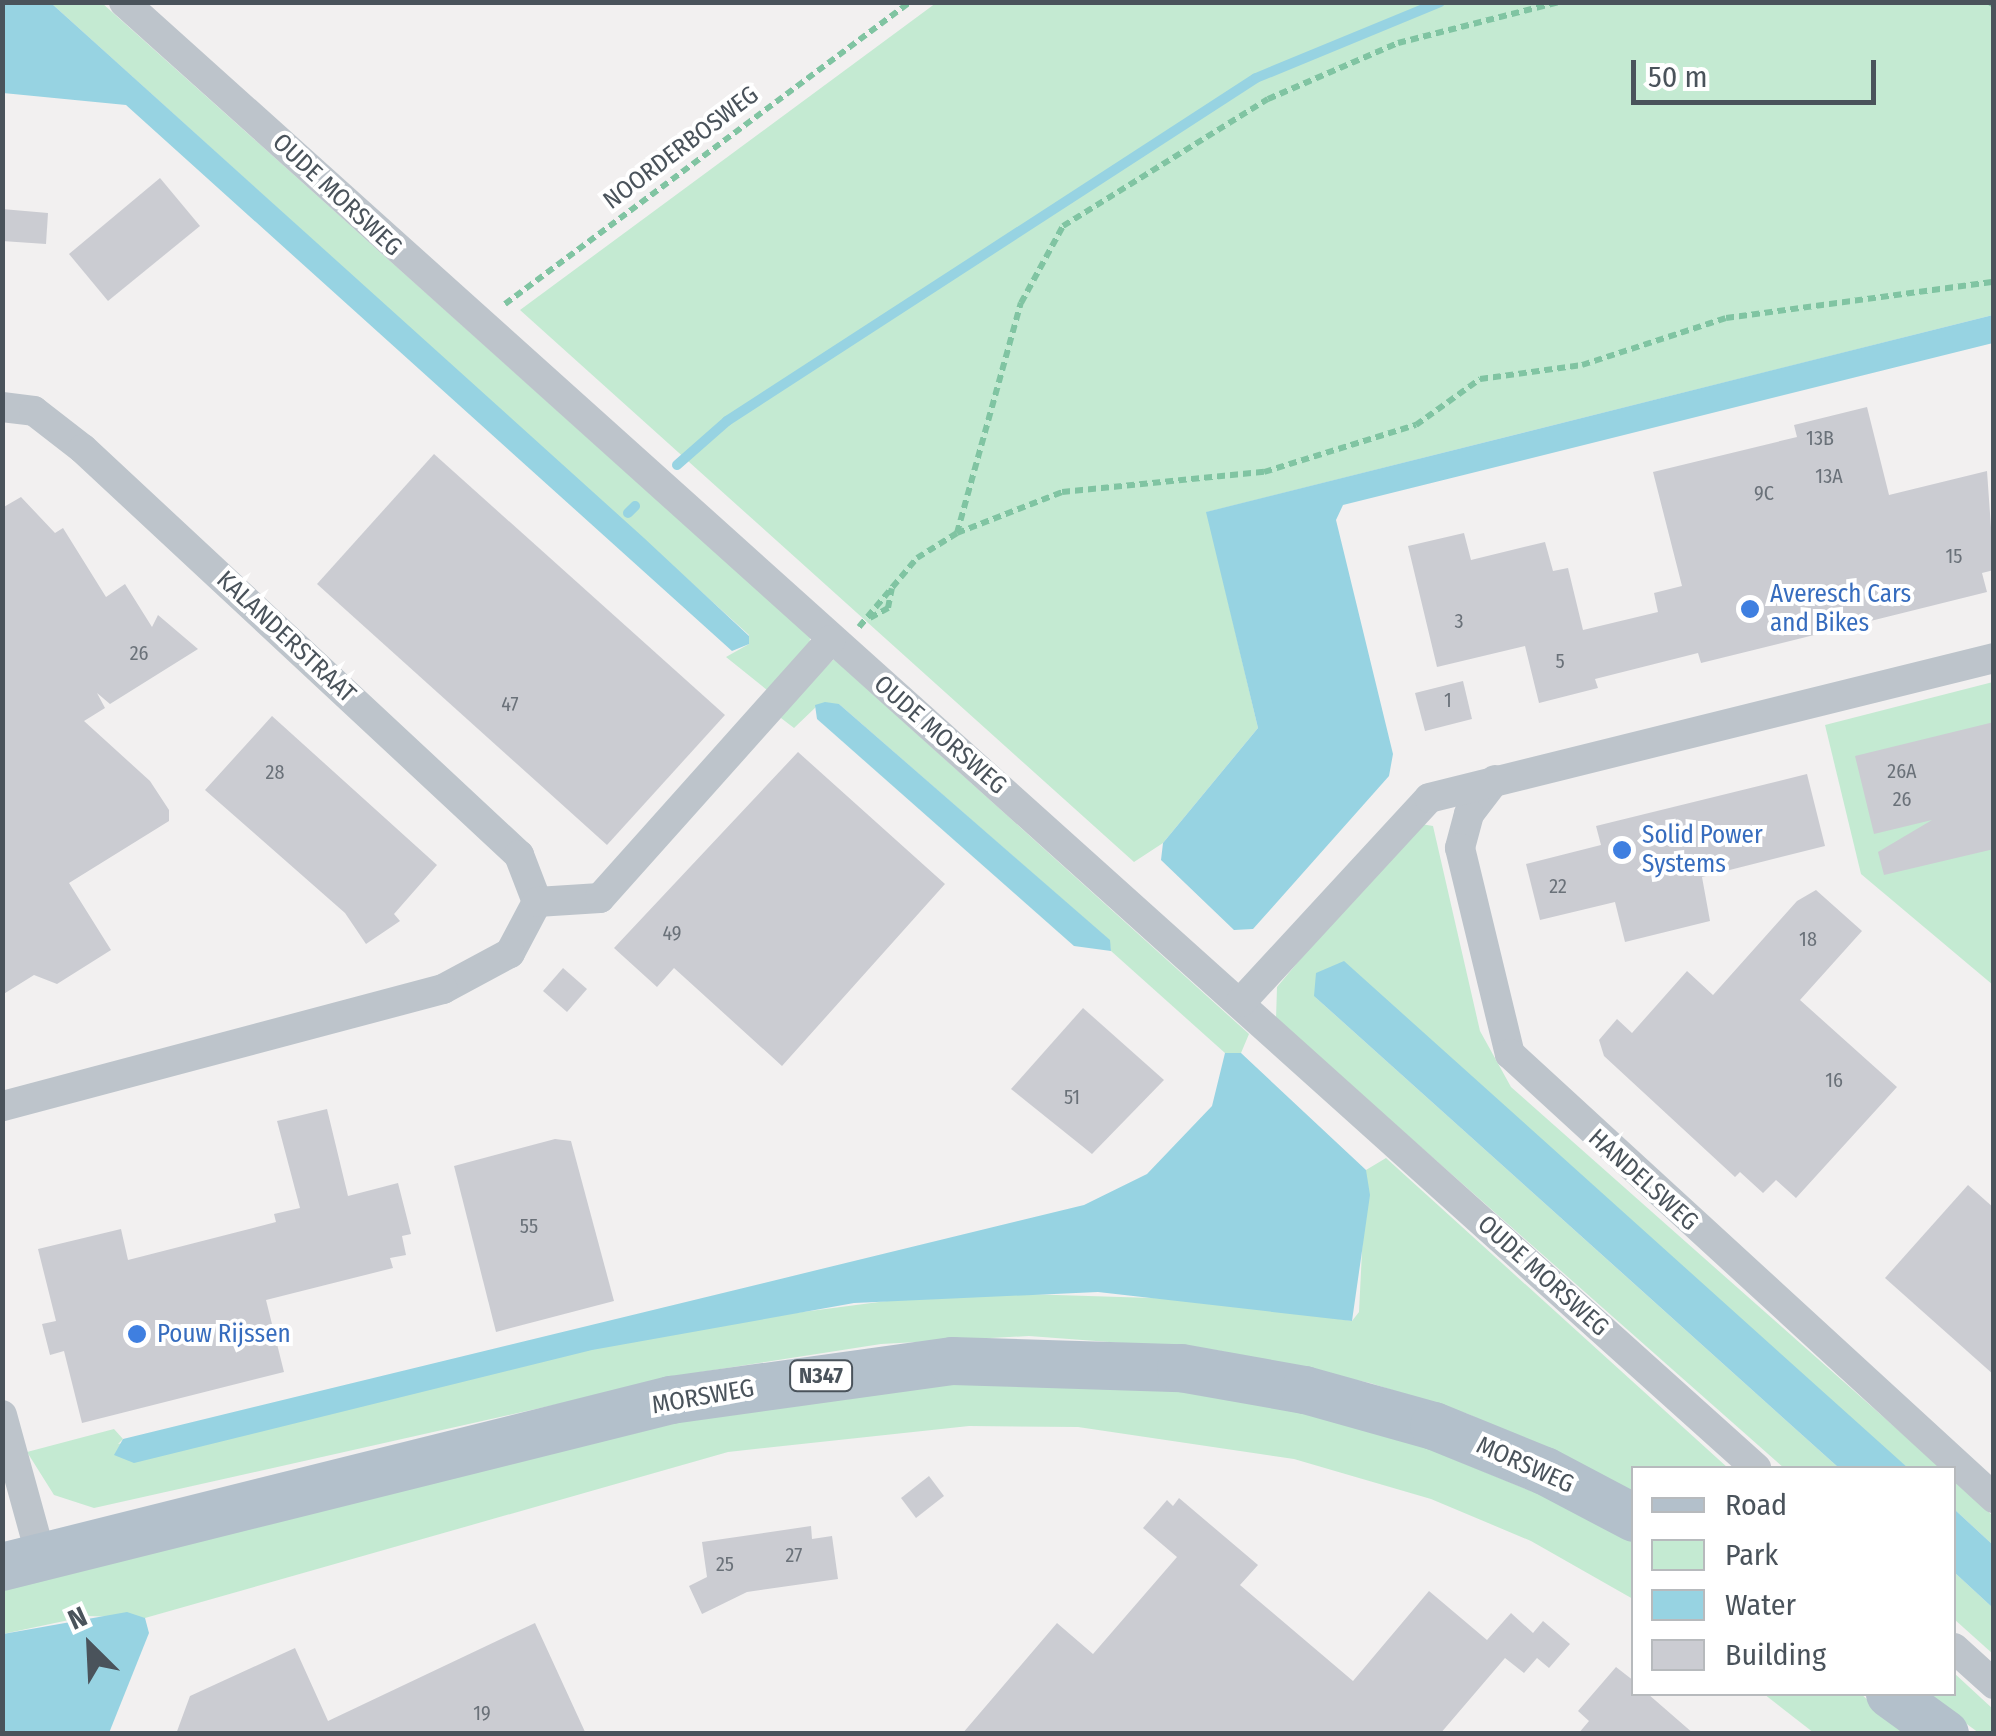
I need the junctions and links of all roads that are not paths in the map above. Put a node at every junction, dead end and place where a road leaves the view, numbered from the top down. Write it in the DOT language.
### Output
graph roads {
  1 [pos="124,2"];
  2 [pos="2,407"];
  3 [pos="831,640"];
  4 [pos="1994,658"];
  5 [pos="1494,780"];
  6 [pos="537,902"];
  7 [pos="1240,1002"];
  8 [pos="2,1106"];
  9 [pos="2,1415"];
  10 [pos="1754,1466"];
  11 [pos="1994,1498"];
  12 [pos="1631,1516"];
  13 [pos="22,1562"];
  14 [pos="1956,1650"];
  15 [pos="1994,1684"];
  16 [pos="1893,1696"];
  17 [pos="1945,1734"];
  1 -- 3 [label="street, OUDE MORSWEG"];
  2 -- 6 [label="street, KALANDERSTRAAT"];
  3 -- 6 [label="street"];
  3 -- 7 [label="street, OUDE MORSWEG"];
  4 -- 5 [label="street"];
  5 -- 7 [label="street"];
  5 -- 11 [label="street, HANDELSWEG"];
  6 -- 8 [label="street"];
  7 -- 10 [label="street, OUDE MORSWEG"];
  9 -- 13 [label="street"];
  12 -- 13 [label="main road, MORSWEG / N347"];
  14 -- 15 [label="street"];
  16 -- 17 [label="main road"];
}
